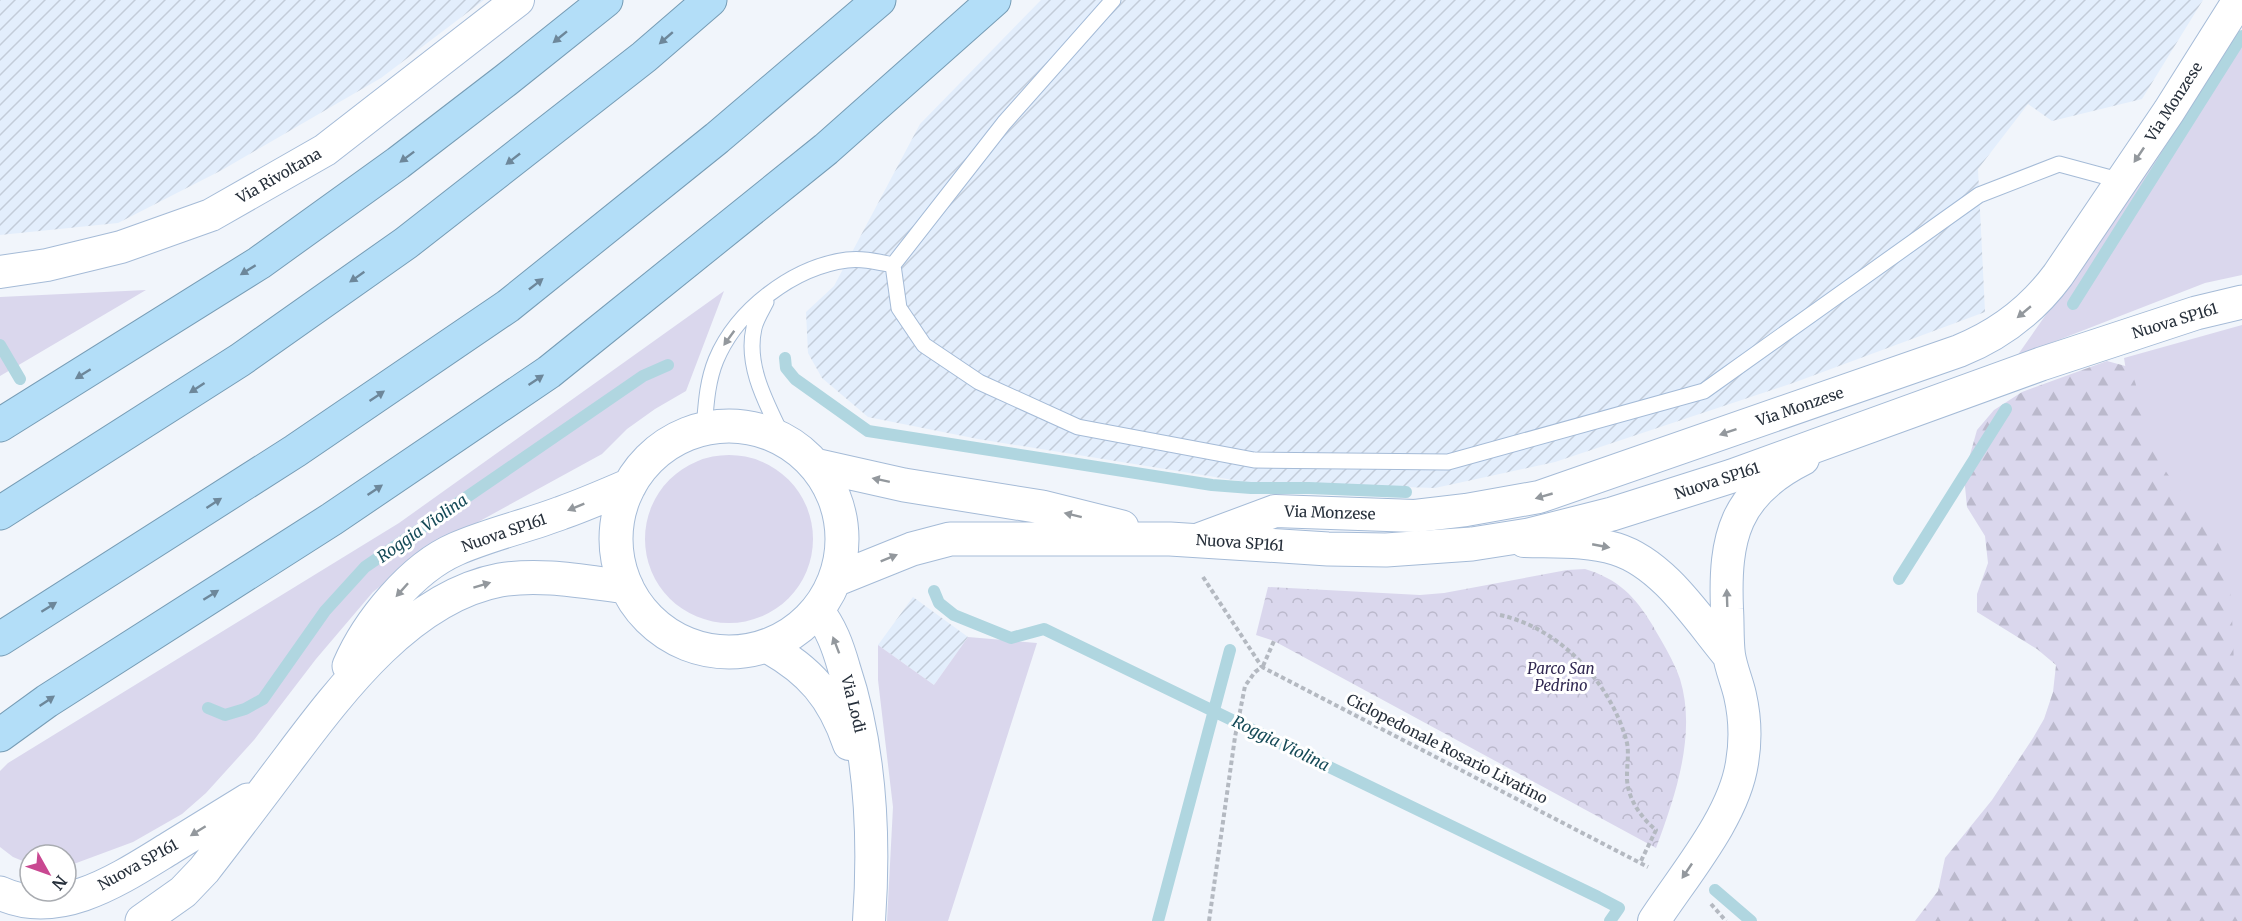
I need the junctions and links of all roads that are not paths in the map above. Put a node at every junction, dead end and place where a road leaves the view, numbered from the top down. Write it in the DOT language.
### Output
graph roads {
  1 [pos="518,0"];
  2 [pos="606,0"];
  3 [pos="710,0"];
  4 [pos="879,0"];
  5 [pos="994,0"];
  6 [pos="1113,0"];
  7 [pos="2239,0"];
  8 [pos="2122,181"];
  9 [pos="893,265"];
  10 [pos="0,272"];
  11 [pos="769,296"];
  12 [pos="2242,302"];
  13 [pos="0,425"];
  14 [pos="1869,427"];
  15 [pos="704,429"];
  16 [pos="784,440"];
  17 [pos="815,465"];
  18 [pos="630,485"];
  19 [pos="0,513"];
  20 [pos="1182,539"];
  21 [pos="1500,540"];
  22 [pos="835,580"];
  23 [pos="627,587"];
  24 [pos="817,610"];
  25 [pos="0,639"];
  26 [pos="766,646"];
  27 [pos="1729,656"];
  28 [pos="337,695"];
  29 [pos="0,735"];
  30 [pos="265,789"];
  31 [pos="870,805"];
  32 [pos="0,893"];
  33 [pos="142,921"];
  34 [pos="869,921"];
  35 [pos="1654,921"];
  1 -- 10 [label="street, Via Rivoltana"];
  2 -- 13 [label="highway, one-way"];
  3 -- 19 [label="highway, one-way"];
  25 -- 4 [label="highway, one-way"];
  29 -- 5 [label="highway, one-way"];
  6 -- 9 [label="lane"];
  7 -- 8 [label="street, Via Monzese, one-way"];
  8 -- 9 [label="lane"];
  8 -- 20 [label="street, Via Monzese, one-way"];
  9 -- 11 [label="lane"];
  11 -- 15 [label="lane, one-way"];
  11 -- 16 [label="lane"];
  12 -- 14 [label="main road, Nuova SP161"];
  14 -- 21 [label="main road, Nuova SP161"];
  27 -- 14 [label="street, one-way"];
  15 -- 16 [label="main road, Nuova SP161"];
  15 -- 18 [label="main road, Nuova SP161"];
  16 -- 17 [label="main road, Nuova SP161"];
  20 -- 17 [label="main road, Nuova SP161, one-way"];
  17 -- 22 [label="main road, Nuova SP161"];
  18 -- 23 [label="main road, Nuova SP161"];
  18 -- 28 [label="main road, Nuova SP161, one-way"];
  20 -- 21 [label="main road, Nuova SP161"];
  22 -- 20 [label="main road, Nuova SP161, one-way"];
  21 -- 27 [label="street, one-way"];
  22 -- 24 [label="main road, Nuova SP161"];
  23 -- 26 [label="main road, Nuova SP161"];
  28 -- 23 [label="main road, Nuova SP161, one-way"];
  24 -- 26 [label="main road, Nuova SP161"];
  31 -- 24 [label="street, Via Lodi, one-way"];
  26 -- 31 [label="street, Via Lodi"];
  27 -- 35 [label="street, one-way"];
  28 -- 30 [label="main road, Nuova SP161"];
  30 -- 32 [label="main road, Nuova SP161, one-way"];
  30 -- 33 [label="main road, Nuova SP161"];
  31 -- 34 [label="street, Via Lodi"];
}
